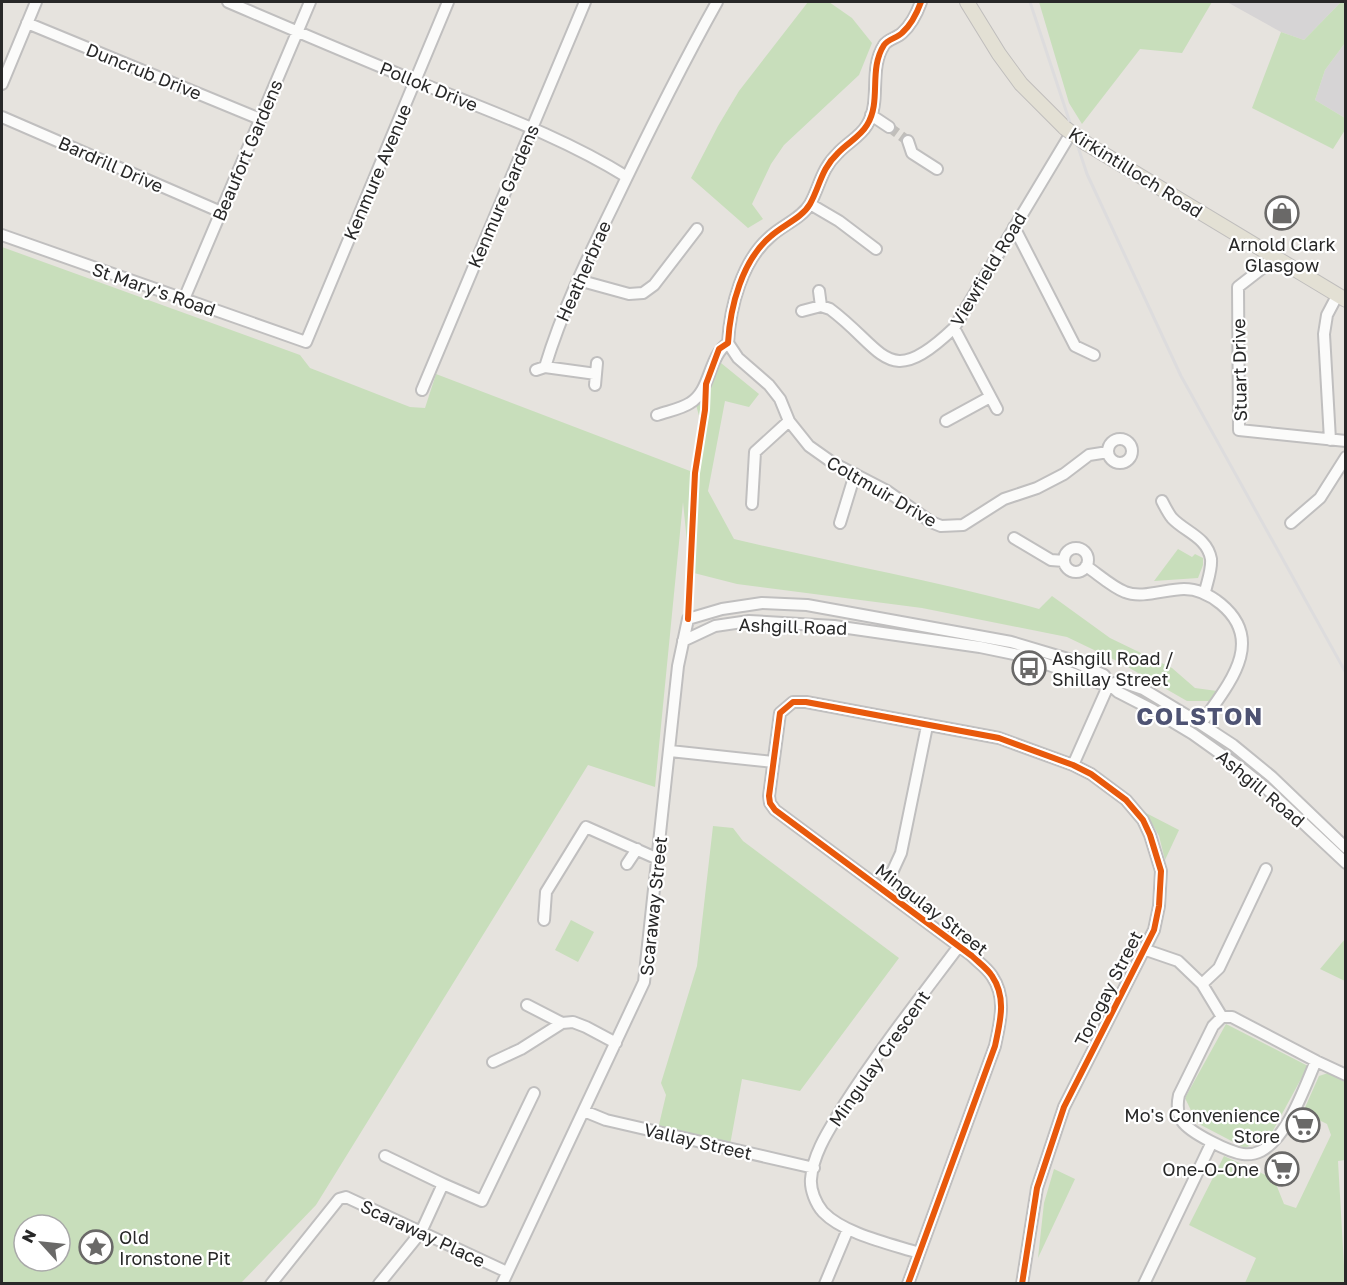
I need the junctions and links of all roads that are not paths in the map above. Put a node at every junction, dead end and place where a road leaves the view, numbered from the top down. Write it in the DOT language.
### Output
graph roads {
  1 [pos="36,2"];
  2 [pos="228,2"];
  3 [pos="310,2"];
  4 [pos="448,2"];
  5 [pos="585,2"];
  6 [pos="717,2"];
  7 [pos="921,2"];
  8 [pos="967,2"];
  9 [pos="27,23"];
  10 [pos="297,32"];
  11 [pos="415,81"];
  12 [pos="2,84"];
  13 [pos="871,115"];
  14 [pos="2,117"];
  15 [pos="260,119"];
  16 [pos="889,127"];
  17 [pos="531,128"];
  18 [pos="1068,133"];
  19 [pos="908,141"];
  20 [pos="937,169"];
  21 [pos="627,177"];
  22 [pos="810,204"];
  23 [pos="221,212"];
  24 [pos="1014,227"];
  25 [pos="692,231"];
  26 [pos="2,235"];
  27 [pos="876,249"];
  28 [pos="1272,255"];
  29 [pos="578,280"];
  30 [pos="819,291"];
  31 [pos="1341,298"];
  32 [pos="184,299"];
  33 [pos="821,306"];
  34 [pos="802,310"];
  35 [pos="954,328"];
  36 [pos="306,342"];
  37 [pos="728,343"];
  38 [pos="1075,346"];
  39 [pos="1094,355"];
  40 [pos="1070,358"];
  41 [pos="596,374"];
  42 [pos="422,390"];
  43 [pos="990,397"];
  44 [pos="997,410"];
  45 [pos="657,415"];
  46 [pos="789,421"];
  47 [pos="946,421"];
  48 [pos="1330,440"];
  49 [pos="1346,441"];
  50 [pos="1108,452"];
  51 [pos="1346,458"];
  52 [pos="855,474"];
  53 [pos="1161,501"];
  54 [pos="752,504"];
  55 [pos="840,523"];
  56 [pos="1291,523"];
  57 [pos="1014,538"];
  58 [pos="1064,561"];
  59 [pos="1086,566"];
  60 [pos="1204,592"];
  61 [pos="682,641"];
  62 [pos="1109,684"];
  63 [pos="1201,724"];
  64 [pos="927,726"];
  65 [pos="670,751"];
  66 [pos="773,762"];
  67 [pos="1073,765"];
  68 [pos="1346,848"];
  69 [pos="637,849"];
  70 [pos="658,859"];
  71 [pos="1346,863"];
  72 [pos="627,864"];
  73 [pos="1266,870"];
  74 [pos="884,890"];
  75 [pos="544,920"];
  76 [pos="959,946"];
  77 [pos="1146,950"];
  78 [pos="1202,984"];
  79 [pos="527,1005"];
  80 [pos="1222,1017"];
  81 [pos="562,1023"];
  82 [pos="616,1043"];
  83 [pos="1316,1061"];
  84 [pos="493,1062"];
  85 [pos="1346,1075"];
  86 [pos="534,1093"];
  87 [pos="584,1111"];
  88 [pos="1212,1142"];
  89 [pos="385,1156"];
  90 [pos="814,1168"];
  91 [pos="443,1184"];
  92 [pos="848,1228"];
  93 [pos="421,1232"];
  94 [pos="919,1253"];
  95 [pos="507,1272"];
  96 [pos="272,1284"];
  97 [pos="379,1284"];
  98 [pos="502,1284"];
  99 [pos="825,1284"];
  100 [pos="908,1284"];
  101 [pos="1022,1284"];
  102 [pos="1144,1284"];
  1 -- 9 [label="street"];
  2 -- 10 [label="street, Pollok Drive"];
  3 -- 10 [label="street, Beaufort Gardens"];
  4 -- 11 [label="street, Kenmure Avenue"];
  5 -- 17 [label="street, Kenmure Gardens"];
  6 -- 21 [label="street, Heatherbrae"];
  7 -- 13 [label="street"];
  8 -- 18 [label="main road, Kirkintilloch Road"];
  9 -- 12 [label="street"];
  9 -- 15 [label="street, Duncrub Drive"];
  10 -- 11 [label="street, Pollok Drive"];
  10 -- 15 [label="street, Beaufort Gardens"];
  11 -- 17 [label="street, Pollok Drive"];
  11 -- 36 [label="street, Kenmure Avenue"];
  13 -- 16 [label="street"];
  13 -- 22 [label="street"];
  14 -- 23 [label="street, Bardrill Drive"];
  15 -- 23 [label="street, Beaufort Gardens"];
  17 -- 21 [label="street, Pollok Drive"];
  17 -- 42 [label="street, Kenmure Gardens"];
  18 -- 24 [label="street, Viewfield Road"];
  18 -- 28 [label="main road, Kirkintilloch Road, bridge"];
  19 -- 20 [label="street"];
  21 -- 29 [label="street, Heatherbrae"];
  22 -- 27 [label="street"];
  22 -- 37 [label="street"];
  23 -- 32 [label="street, Beaufort Gardens"];
  24 -- 35 [label="street, Viewfield Road"];
  24 -- 38 [label="street"];
  25 -- 29 [label="street"];
  26 -- 32 [label="street, St Mary's Road"];
  28 -- 31 [label="main road, Kirkintilloch Road"];
  28 -- 48 [label="street, Stuart Drive"];
  29 -- 41 [label="street, Heatherbrae"];
  30 -- 33 [label="street"];
  31 -- 48 [label="street"];
  32 -- 36 [label="street, St Mary's Road"];
  33 -- 34 [label="street"];
  33 -- 35 [label="street, Viewfield Road"];
  35 -- 43 [label="street"];
  37 -- 45 [label="street"];
  37 -- 46 [label="street, Coltmuir Drive"];
  38 -- 39 [label="street"];
  38 -- 40 [label="street"];
  43 -- 44 [label="street"];
  43 -- 47 [label="street"];
  46 -- 52 [label="street, Coltmuir Drive"];
  46 -- 54 [label="street"];
  48 -- 49 [label="street, Stuart Drive"];
  50 -- 52 [label="street, Coltmuir Drive"];
  51 -- 56 [label="street"];
  52 -- 55 [label="street"];
  53 -- 60 [label="street"];
  57 -- 58 [label="street"];
  58 -- 59 [label="street"];
  58 -- 59 [label="street"];
  59 -- 60 [label="street"];
  60 -- 63 [label="street"];
  61 -- 62 [label="street, Ashgill Road"];
  61 -- 62 [label="street, Ashgill Road"];
  61 -- 65 [label="street, Scaraway Street"];
  62 -- 63 [label="street, Ashgill Road"];
  62 -- 67 [label="street"];
  62 -- 71 [label="street, Ashgill Road"];
  63 -- 68 [label="street, Ashgill Road"];
  64 -- 66 [label="street, Torogay Street"];
  64 -- 67 [label="street, Torogay Street"];
  64 -- 74 [label="street"];
  65 -- 66 [label="street"];
  65 -- 70 [label="street, Scaraway Street"];
  66 -- 74 [label="street, Mingulay Street"];
  67 -- 77 [label="street, Torogay Street"];
  69 -- 70 [label="street"];
  69 -- 72 [label="street"];
  69 -- 75 [label="street"];
  70 -- 82 [label="street, Scaraway Street"];
  73 -- 78 [label="street"];
  74 -- 76 [label="street, Mingulay Street"];
  76 -- 90 [label="street, Mingulay Crescent"];
  76 -- 94 [label="street, Mingulay Street"];
  77 -- 78 [label="street"];
  77 -- 101 [label="street, Torogay Street"];
  78 -- 80 [label="street"];
  79 -- 81 [label="street"];
  80 -- 83 [label="street"];
  80 -- 88 [label="street"];
  81 -- 82 [label="street"];
  81 -- 84 [label="street"];
  82 -- 87 [label="street, Scaraway Street"];
  83 -- 85 [label="street"];
  83 -- 88 [label="street"];
  86 -- 91 [label="street"];
  87 -- 90 [label="street, Vallay Street"];
  87 -- 95 [label="street, Scaraway Street"];
  88 -- 102 [label="street"];
  89 -- 91 [label="street"];
  90 -- 92 [label="street, Mingulay Crescent"];
  91 -- 93 [label="street"];
  92 -- 94 [label="street, Mingulay Crescent"];
  92 -- 99 [label="street"];
  93 -- 95 [label="street, Scaraway Place"];
  93 -- 96 [label="street, Scaraway Place"];
  93 -- 97 [label="street"];
  94 -- 100 [label="street, Mingulay Street"];
  95 -- 98 [label="street, Scaraway Street"];
}
